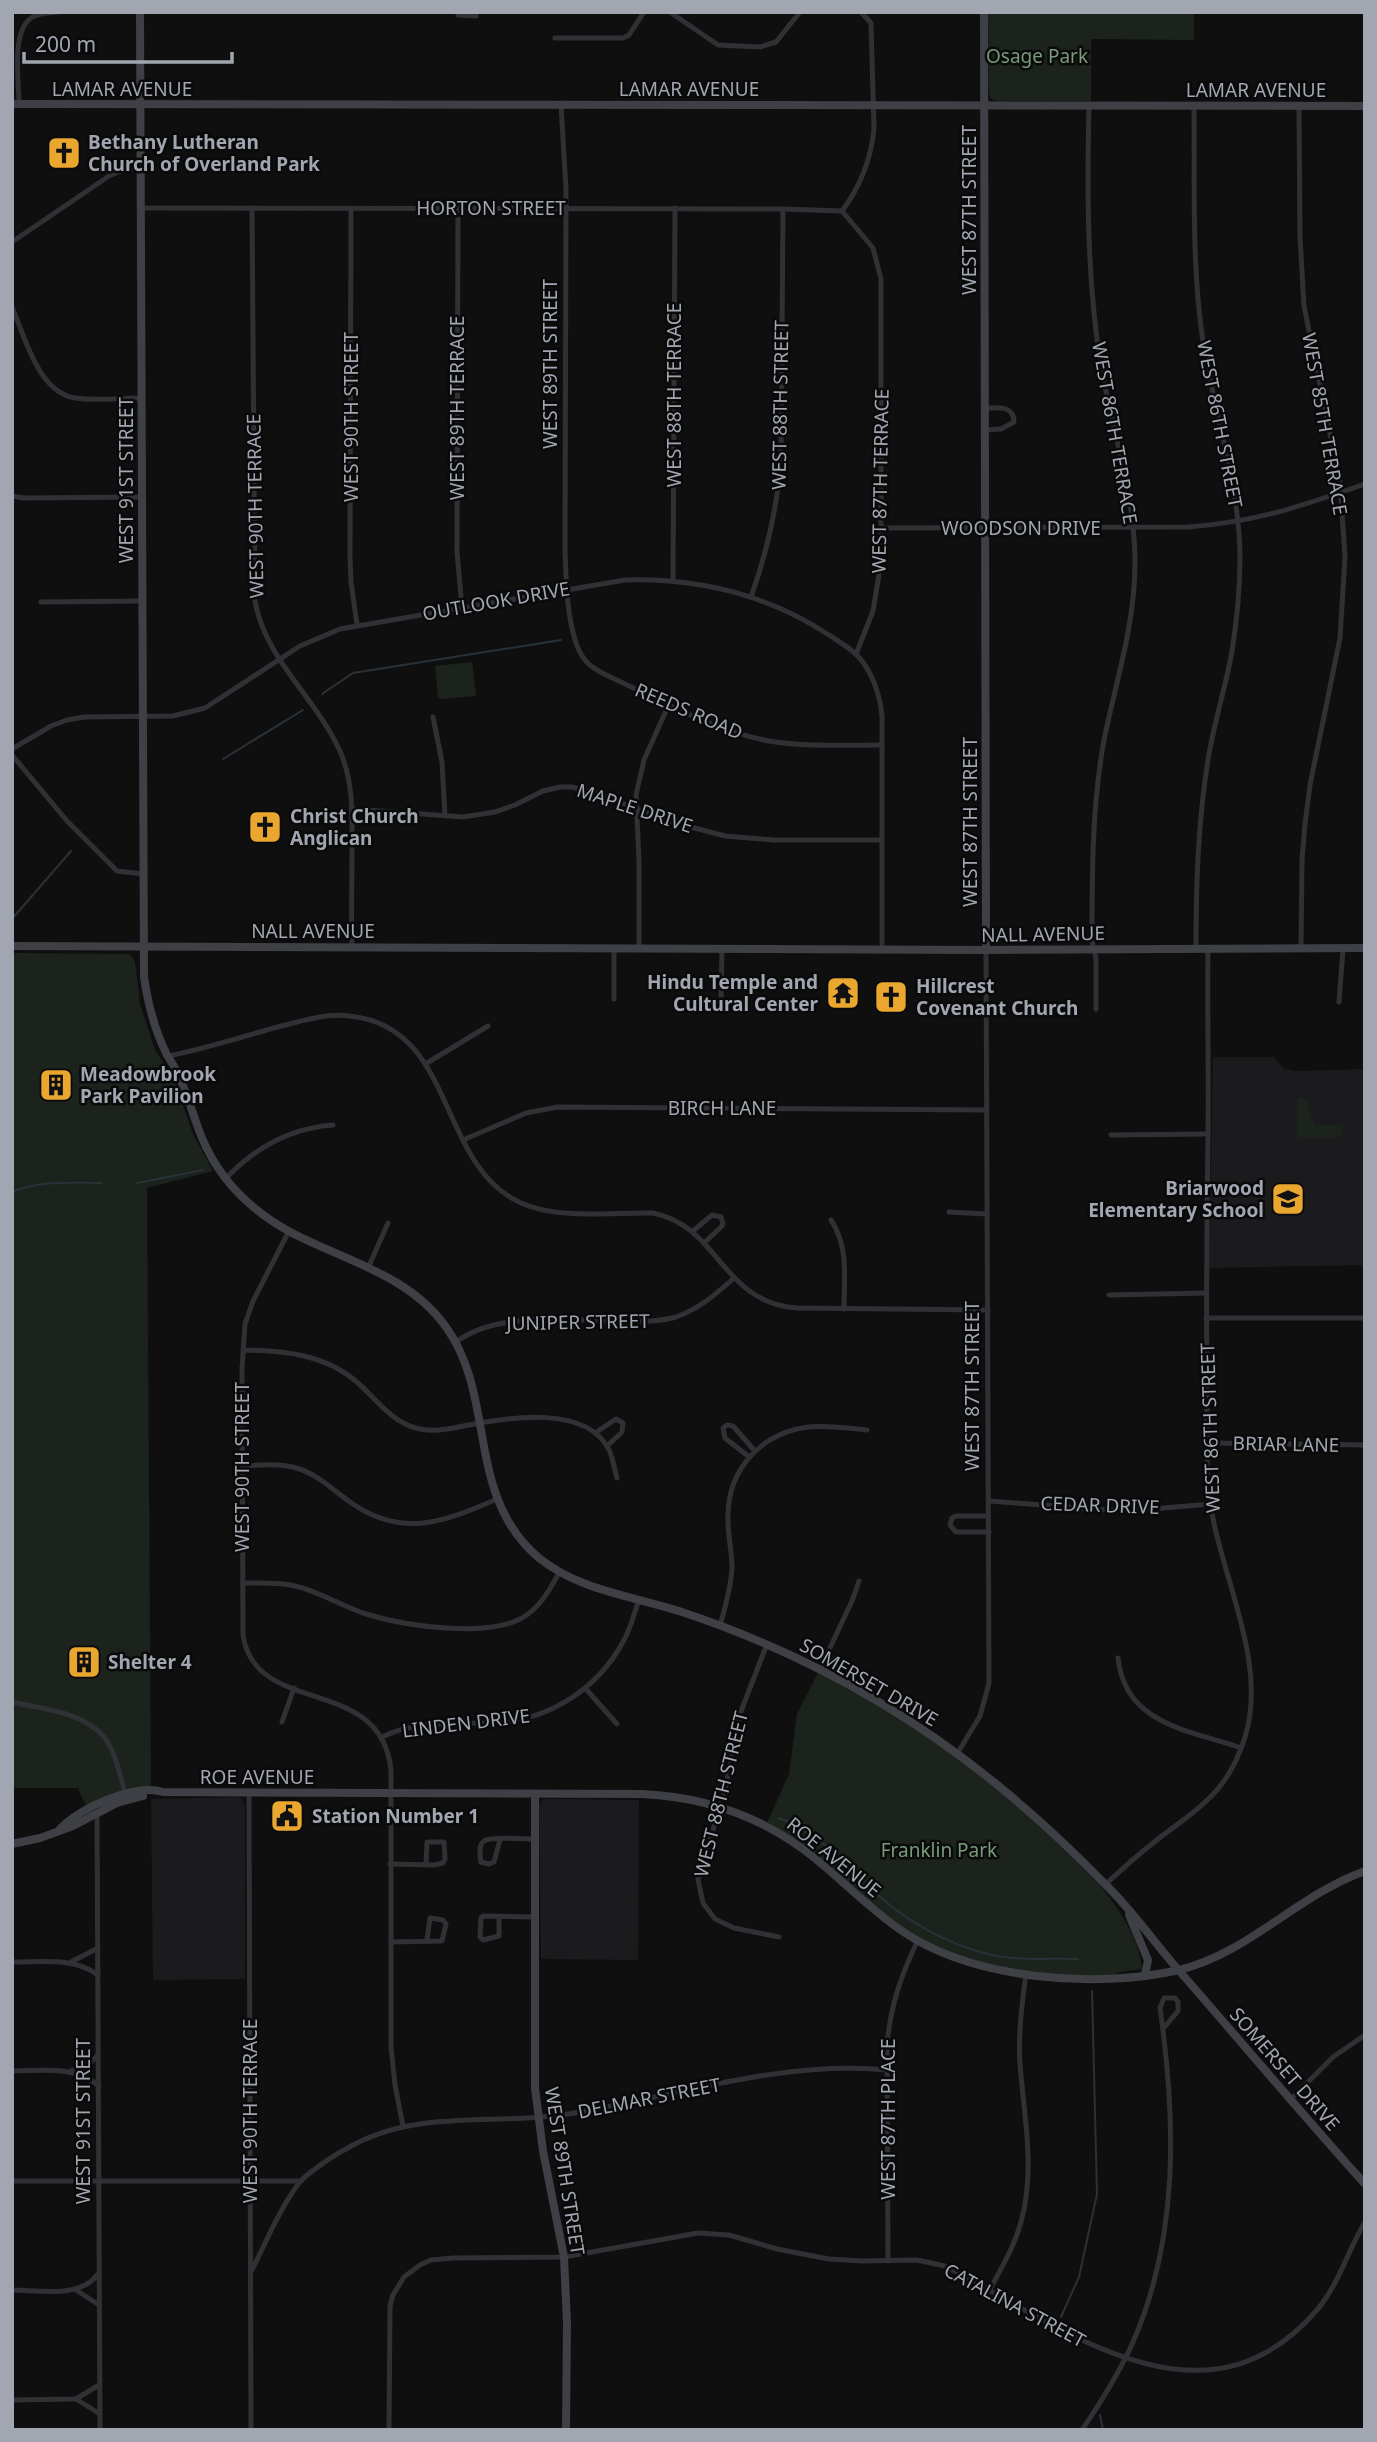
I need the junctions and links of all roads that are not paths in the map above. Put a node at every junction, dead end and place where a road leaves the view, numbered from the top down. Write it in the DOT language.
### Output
graph roads {
  1 [pos="58,12"];
  2 [pos="140,12"];
  3 [pos="458,12"];
  4 [pos="476,12"];
  5 [pos="644,12"];
  6 [pos="670,12"];
  7 [pos="800,12"];
  8 [pos="984,12"];
  9 [pos="863,13"];
  10 [pos="555,38"];
  11 [pos="16,44"];
  12 [pos="16,104"];
  13 [pos="141,104"];
  14 [pos="561,105"];
  15 [pos="873,105"];
  16 [pos="984,106"];
  17 [pos="1089,106"];
  18 [pos="1194,106"];
  19 [pos="1299,106"];
  20 [pos="1365,106"];
  21 [pos="141,168"];
  22 [pos="141,208"];
  23 [pos="252,208"];
  24 [pos="351,208"];
  25 [pos="458,208"];
  26 [pos="566,208"];
  27 [pos="675,208"];
  28 [pos="783,209"];
  29 [pos="842,211"];
  30 [pos="12,242"];
  31 [pos="12,307"];
  32 [pos="141,398"];
  33 [pos="985,408"];
  34 [pos="985,429"];
  35 [pos="1365,484"];
  36 [pos="1340,492"];
  37 [pos="12,496"];
  38 [pos="142,497"];
  39 [pos="1238,522"];
  40 [pos="882,528"];
  41 [pos="985,528"];
  42 [pos="1133,528"];
  43 [pos="673,581"];
  44 [pos="567,589"];
  45 [pos="751,597"];
  46 [pos="142,600"];
  47 [pos="41,602"];
  48 [pos="462,607"];
  49 [pos="572,623"];
  50 [pos="357,625"];
  51 [pos="856,654"];
  52 [pos="279,659"];
  53 [pos="669,704"];
  54 [pos="143,717"];
  55 [pos="433,717"];
  56 [pos="882,745"];
  57 [pos="12,752"];
  58 [pos="636,808"];
  59 [pos="352,809"];
  60 [pos="445,816"];
  61 [pos="882,840"];
  62 [pos="144,874"];
  63 [pos="12,946"];
  64 [pos="143,947"];
  65 [pos="352,947"];
  66 [pos="614,948"];
  67 [pos="639,948"];
  68 [pos="1365,948"];
  69 [pos="722,949"];
  70 [pos="1094,949"];
  71 [pos="1196,949"];
  72 [pos="1208,949"];
  73 [pos="1301,949"];
  74 [pos="1343,949"];
  75 [pos="882,950"];
  76 [pos="986,950"];
  77 [pos="614,999"];
  78 [pos="721,1000"];
  79 [pos="1339,1002"];
  80 [pos="1096,1009"];
  81 [pos="488,1026"];
  82 [pos="168,1056"];
  83 [pos="427,1063"];
  84 [pos="987,1110"];
  85 [pos="333,1125"];
  86 [pos="1208,1134"];
  87 [pos="1111,1135"];
  88 [pos="463,1140"];
  89 [pos="226,1178"];
  90 [pos="948,1212"];
  91 [pos="987,1214"];
  92 [pos="831,1220"];
  93 [pos="388,1223"];
  94 [pos="289,1231"];
  95 [pos="693,1231"];
  96 [pos="704,1243"];
  97 [pos="368,1268"];
  98 [pos="734,1278"];
  99 [pos="1206,1293"];
  100 [pos="1109,1295"];
  101 [pos="845,1309"];
  102 [pos="988,1310"];
  103 [pos="1206,1318"];
  104 [pos="1365,1318"];
  105 [pos="456,1342"];
  106 [pos="243,1350"];
  107 [pos="478,1423"];
  108 [pos="867,1430"];
  109 [pos="596,1433"];
  110 [pos="1207,1443"];
  111 [pos="1365,1445"];
  112 [pos="607,1446"];
  113 [pos="754,1450"];
  114 [pos="748,1456"];
  115 [pos="243,1466"];
  116 [pos="617,1478"];
  117 [pos="497,1499"];
  118 [pos="989,1501"];
  119 [pos="1210,1504"];
  120 [pos="988,1516"];
  121 [pos="989,1532"];
  122 [pos="560,1571"];
  123 [pos="859,1581"];
  124 [pos="243,1583"];
  125 [pos="639,1600"];
  126 [pos="720,1626"];
  127 [pos="767,1644"];
  128 [pos="1118,1658"];
  129 [pos="820,1669"];
  130 [pos="294,1688"];
  131 [pos="586,1688"];
  132 [pos="12,1702"];
  133 [pos="282,1722"];
  134 [pos="617,1724"];
  135 [pos="382,1737"];
  136 [pos="1241,1748"];
  137 [pos="957,1754"];
  138 [pos="249,1793"];
  139 [pos="390,1793"];
  140 [pos="535,1794"];
  141 [pos="125,1798"];
  142 [pos="719,1806"];
  143 [pos="97,1813"];
  144 [pos="60,1829"];
  145 [pos="535,1839"];
  146 [pos="500,1840"];
  147 [pos="12,1844"];
  148 [pos="390,1864"];
  149 [pos="426,1864"];
  150 [pos="1365,1871"];
  151 [pos="1106,1884"];
  152 [pos="1125,1906"];
  153 [pos="536,1917"];
  154 [pos="499,1918"];
  155 [pos="779,1937"];
  156 [pos="427,1940"];
  157 [pos="918,1940"];
  158 [pos="391,1942"];
  159 [pos="98,1948"];
  160 [pos="12,1962"];
  161 [pos="71,1962"];
  162 [pos="1178,1970"];
  163 [pos="1026,1974"];
  164 [pos="98,1975"];
  165 [pos="1145,1976"];
  166 [pos="1163,2028"];
  167 [pos="1365,2035"];
  168 [pos="99,2055"];
  169 [pos="887,2070"];
  170 [pos="12,2071"];
  171 [pos="71,2071"];
  172 [pos="99,2086"];
  173 [pos="1291,2099"];
  174 [pos="539,2118"];
  175 [pos="403,2126"];
  176 [pos="12,2181"];
  177 [pos="99,2181"];
  178 [pos="250,2181"];
  179 [pos="301,2181"];
  180 [pos="1365,2184"];
  181 [pos="1365,2222"];
  182 [pos="564,2257"];
  183 [pos="888,2261"];
  184 [pos="99,2272"];
  185 [pos="251,2272"];
  186 [pos="12,2290"];
  187 [pos="76,2290"];
  188 [pos="989,2291"];
  189 [pos="99,2305"];
  190 [pos="1125,2359"];
  191 [pos="100,2384"];
  192 [pos="12,2399"];
  193 [pos="76,2399"];
  194 [pos="100,2414"];
  195 [pos="100,2430"];
  196 [pos="251,2430"];
  197 [pos="389,2430"];
  198 [pos="566,2430"];
  199 [pos="1082,2430"];
  1 -- 11 [label="street"];
  2 -- 13 [label="street, WEST 91ST STREET"];
  3 -- 4 [label="street"];
  5 -- 10 [label="street"];
  6 -- 7 [label="street"];
  8 -- 16 [label="street, WEST 87TH STREET"];
  9 -- 15 [label="street"];
  11 -- 12 [label="street"];
  12 -- 13 [label="street, LAMAR AVENUE"];
  13 -- 14 [label="street, LAMAR AVENUE"];
  13 -- 21 [label="street, WEST 91ST STREET"];
  14 -- 15 [label="street, LAMAR AVENUE"];
  14 -- 26 [label="street, WEST 89TH STREET"];
  15 -- 16 [label="street, LAMAR AVENUE"];
  15 -- 29 [label="street"];
  16 -- 17 [label="street, LAMAR AVENUE"];
  16 -- 33 [label="street, WEST 87TH STREET"];
  17 -- 18 [label="street, LAMAR AVENUE"];
  17 -- 42 [label="street, WEST 86TH TERRACE"];
  18 -- 19 [label="street, LAMAR AVENUE"];
  18 -- 39 [label="street, WEST 86TH STREET"];
  19 -- 20 [label="street, LAMAR AVENUE"];
  19 -- 36 [label="street, WEST 85TH TERRACE"];
  21 -- 22 [label="street, WEST 91ST STREET"];
  21 -- 30 [label="street"];
  22 -- 23 [label="street, HORTON STREET"];
  22 -- 32 [label="street, WEST 91ST STREET"];
  23 -- 24 [label="street, HORTON STREET"];
  23 -- 52 [label="street, WEST 90TH TERRACE"];
  24 -- 25 [label="street, HORTON STREET"];
  24 -- 50 [label="street, WEST 90TH STREET"];
  25 -- 26 [label="street, HORTON STREET"];
  25 -- 48 [label="street, WEST 89TH TERRACE"];
  26 -- 27 [label="street, HORTON STREET"];
  26 -- 44 [label="street, WEST 89TH STREET"];
  27 -- 28 [label="street, HORTON STREET"];
  27 -- 43 [label="street, WEST 88TH TERRACE"];
  28 -- 29 [label="street, HORTON STREET"];
  28 -- 45 [label="street, WEST 88TH STREET"];
  29 -- 40 [label="street, WEST 87TH TERRACE"];
  31 -- 32 [label="street"];
  32 -- 38 [label="street, WEST 91ST STREET"];
  33 -- 34 [label="street, WEST 87TH STREET"];
  33 -- 34 [label="street"];
  34 -- 41 [label="street, WEST 87TH STREET"];
  35 -- 36 [label="street, WOODSON DRIVE"];
  36 -- 39 [label="street, WOODSON DRIVE"];
  36 -- 73 [label="street, WEST 85TH TERRACE"];
  37 -- 38 [label="street"];
  38 -- 46 [label="street, WEST 91ST STREET"];
  39 -- 42 [label="street, WOODSON DRIVE"];
  39 -- 71 [label="street, WEST 86TH STREET"];
  40 -- 41 [label="street, WOODSON DRIVE"];
  40 -- 51 [label="street, WEST 87TH TERRACE"];
  41 -- 42 [label="street, WOODSON DRIVE"];
  41 -- 76 [label="street, WEST 87TH STREET"];
  42 -- 70 [label="street, WEST 86TH TERRACE"];
  43 -- 44 [label="street, OUTLOOK DRIVE"];
  43 -- 45 [label="street, OUTLOOK DRIVE"];
  44 -- 48 [label="street, OUTLOOK DRIVE"];
  44 -- 49 [label="street, WEST 89TH STREET"];
  45 -- 51 [label="street, OUTLOOK DRIVE"];
  46 -- 47 [label="street"];
  46 -- 54 [label="street, WEST 91ST STREET"];
  48 -- 50 [label="street, OUTLOOK DRIVE"];
  49 -- 53 [label="street, REEDS ROAD"];
  50 -- 52 [label="street, OUTLOOK DRIVE"];
  51 -- 56 [label="street"];
  52 -- 54 [label="street, OUTLOOK DRIVE"];
  52 -- 59 [label="street, WEST 90TH TERRACE"];
  53 -- 56 [label="street, REEDS ROAD"];
  53 -- 58 [label="street"];
  54 -- 57 [label="street, OUTLOOK DRIVE"];
  54 -- 62 [label="street, WEST 91ST STREET"];
  55 -- 60 [label="street"];
  56 -- 61 [label="street"];
  57 -- 62 [label="street"];
  58 -- 60 [label="street, MAPLE DRIVE"];
  58 -- 61 [label="street, MAPLE DRIVE"];
  58 -- 67 [label="street"];
  59 -- 60 [label="street, MAPLE DRIVE"];
  59 -- 65 [label="street, WEST 90TH TERRACE"];
  61 -- 75 [label="street"];
  62 -- 64 [label="street, WEST 91ST STREET"];
  63 -- 64 [label="street, NALL AVENUE"];
  64 -- 65 [label="street, NALL AVENUE"];
  64 -- 82 [label="street, SOMERSET DRIVE"];
  65 -- 66 [label="street, NALL AVENUE"];
  66 -- 67 [label="street, NALL AVENUE"];
  66 -- 77 [label="street"];
  67 -- 69 [label="street, NALL AVENUE"];
  68 -- 74 [label="street, NALL AVENUE"];
  69 -- 75 [label="street, NALL AVENUE"];
  69 -- 78 [label="street"];
  70 -- 71 [label="street, NALL AVENUE"];
  70 -- 76 [label="street, NALL AVENUE"];
  70 -- 80 [label="street, WEST 86TH TERRACE"];
  71 -- 72 [label="street, NALL AVENUE"];
  72 -- 73 [label="street, NALL AVENUE"];
  72 -- 86 [label="street, WEST 86TH STREET"];
  73 -- 74 [label="street, NALL AVENUE"];
  74 -- 79 [label="street"];
  75 -- 76 [label="street, NALL AVENUE"];
  76 -- 84 [label="street, WEST 87TH STREET"];
  81 -- 83 [label="street"];
  82 -- 83 [label="street"];
  82 -- 89 [label="street, SOMERSET DRIVE"];
  83 -- 88 [label="street"];
  84 -- 88 [label="street, BIRCH LANE"];
  84 -- 91 [label="street, WEST 87TH STREET"];
  85 -- 89 [label="street"];
  86 -- 87 [label="street"];
  86 -- 99 [label="street, WEST 86TH STREET"];
  88 -- 95 [label="street"];
  89 -- 94 [label="street, SOMERSET DRIVE"];
  90 -- 91 [label="street"];
  91 -- 102 [label="street, WEST 87TH STREET"];
  92 -- 101 [label="street"];
  93 -- 97 [label="street"];
  94 -- 97 [label="street, SOMERSET DRIVE"];
  94 -- 106 [label="street, WEST 90TH STREET"];
  95 -- 96 [label="street"];
  95 -- 96 [label="street"];
  96 -- 98 [label="street"];
  97 -- 105 [label="street, SOMERSET DRIVE"];
  98 -- 101 [label="street"];
  98 -- 105 [label="street, JUNIPER STREET"];
  99 -- 100 [label="street"];
  99 -- 103 [label="street, WEST 86TH STREET"];
  101 -- 102 [label="street"];
  102 -- 118 [label="street, WEST 87TH STREET"];
  103 -- 104 [label="street"];
  103 -- 110 [label="street, WEST 86TH STREET"];
  105 -- 107 [label="street, SOMERSET DRIVE"];
  106 -- 107 [label="street"];
  106 -- 115 [label="street, WEST 90TH STREET"];
  107 -- 109 [label="street"];
  107 -- 117 [label="street, SOMERSET DRIVE"];
  108 -- 113 [label="street"];
  109 -- 112 [label="street"];
  109 -- 112 [label="street"];
  110 -- 111 [label="street, BRIAR LANE"];
  110 -- 119 [label="street, WEST 86TH STREET"];
  112 -- 116 [label="street"];
  113 -- 114 [label="street"];
  113 -- 114 [label="street"];
  114 -- 126 [label="street"];
  115 -- 117 [label="street"];
  115 -- 124 [label="street, WEST 90TH STREET"];
  117 -- 122 [label="street, SOMERSET DRIVE"];
  118 -- 119 [label="street, CEDAR DRIVE"];
  118 -- 120 [label="street, WEST 87TH STREET"];
  119 -- 136 [label="street, WEST 86TH STREET"];
  120 -- 121 [label="street, WEST 87TH STREET"];
  120 -- 121 [label="street"];
  121 -- 137 [label="street, WEST 87TH STREET"];
  122 -- 124 [label="street"];
  122 -- 125 [label="street, SOMERSET DRIVE"];
  123 -- 129 [label="street"];
  124 -- 130 [label="street, WEST 90TH STREET"];
  125 -- 126 [label="street, SOMERSET DRIVE"];
  125 -- 131 [label="street, LINDEN DRIVE"];
  126 -- 127 [label="street, SOMERSET DRIVE"];
  127 -- 129 [label="street, SOMERSET DRIVE"];
  127 -- 142 [label="street, WEST 88TH STREET"];
  128 -- 136 [label="street"];
  129 -- 137 [label="street, SOMERSET DRIVE"];
  130 -- 133 [label="street"];
  130 -- 135 [label="street, WEST 90TH STREET"];
  131 -- 134 [label="street"];
  131 -- 135 [label="street, LINDEN DRIVE"];
  132 -- 141 [label="street"];
  135 -- 139 [label="street"];
  136 -- 151 [label="street, WEST 86TH STREET"];
  137 -- 151 [label="street, SOMERSET DRIVE"];
  138 -- 139 [label="street, ROE AVENUE"];
  138 -- 141 [label="street, ROE AVENUE"];
  138 -- 178 [label="street, WEST 90TH TERRACE"];
  139 -- 140 [label="street, ROE AVENUE"];
  139 -- 148 [label="street"];
  140 -- 142 [label="street, ROE AVENUE"];
  140 -- 145 [label="street, WEST 89TH STREET"];
  141 -- 143 [label="street, ROE AVENUE"];
  141 -- 144 [label="street, ROE AVENUE"];
  142 -- 155 [label="street, WEST 88TH STREET"];
  142 -- 157 [label="street, ROE AVENUE"];
  143 -- 144 [label="street, ROE AVENUE"];
  143 -- 159 [label="street, WEST 91ST STREET"];
  144 -- 147 [label="street, ROE AVENUE"];
  145 -- 146 [label="street"];
  145 -- 153 [label="street, WEST 89TH STREET"];
  146 -- 146 [label="street"];
  148 -- 149 [label="street"];
  148 -- 158 [label="street"];
  149 -- 149 [label="street"];
  150 -- 162 [label="street, ROE AVENUE"];
  151 -- 152 [label="street, SOMERSET DRIVE"];
  152 -- 162 [label="street, SOMERSET DRIVE"];
  152 -- 165 [label="street"];
  153 -- 154 [label="street"];
  153 -- 174 [label="street, WEST 89TH STREET"];
  154 -- 154 [label="street"];
  156 -- 156 [label="street"];
  156 -- 158 [label="street"];
  157 -- 163 [label="street, ROE AVENUE"];
  157 -- 169 [label="street, WEST 87TH PLACE"];
  158 -- 175 [label="street"];
  159 -- 161 [label="street"];
  159 -- 164 [label="street, WEST 91ST STREET"];
  160 -- 161 [label="street"];
  161 -- 164 [label="street"];
  162 -- 165 [label="street, ROE AVENUE"];
  162 -- 173 [label="street, SOMERSET DRIVE"];
  163 -- 165 [label="street, ROE AVENUE"];
  163 -- 188 [label="street"];
  164 -- 168 [label="street, WEST 91ST STREET"];
  166 -- 166 [label="street"];
  166 -- 190 [label="street"];
  167 -- 173 [label="street"];
  168 -- 171 [label="street"];
  168 -- 172 [label="street, WEST 91ST STREET"];
  169 -- 174 [label="street, DELMAR STREET"];
  169 -- 183 [label="street, WEST 87TH PLACE"];
  170 -- 171 [label="street"];
  171 -- 172 [label="street"];
  172 -- 177 [label="street, WEST 91ST STREET"];
  173 -- 180 [label="street, SOMERSET DRIVE"];
  174 -- 175 [label="street, DELMAR STREET"];
  174 -- 182 [label="street, WEST 89TH STREET"];
  175 -- 179 [label="street, DELMAR STREET"];
  176 -- 177 [label="street"];
  177 -- 178 [label="street"];
  177 -- 184 [label="street, WEST 91ST STREET"];
  178 -- 179 [label="street"];
  178 -- 185 [label="street, WEST 90TH TERRACE"];
  179 -- 185 [label="street, DELMAR STREET"];
  181 -- 190 [label="street, CATALINA STREET"];
  182 -- 183 [label="street, CATALINA STREET"];
  182 -- 197 [label="street, CATALINA STREET"];
  182 -- 198 [label="street, WEST 89TH STREET"];
  183 -- 188 [label="street, CATALINA STREET"];
  184 -- 187 [label="street"];
  184 -- 189 [label="street, WEST 91ST STREET"];
  185 -- 196 [label="street, WEST 90TH TERRACE"];
  186 -- 187 [label="street"];
  187 -- 189 [label="street"];
  188 -- 190 [label="street, CATALINA STREET"];
  189 -- 191 [label="street, WEST 91ST STREET"];
  190 -- 199 [label="street"];
  191 -- 193 [label="street"];
  191 -- 194 [label="street, WEST 91ST STREET"];
  192 -- 193 [label="street"];
  193 -- 194 [label="street"];
  194 -- 195 [label="street, WEST 91ST STREET"];
}
